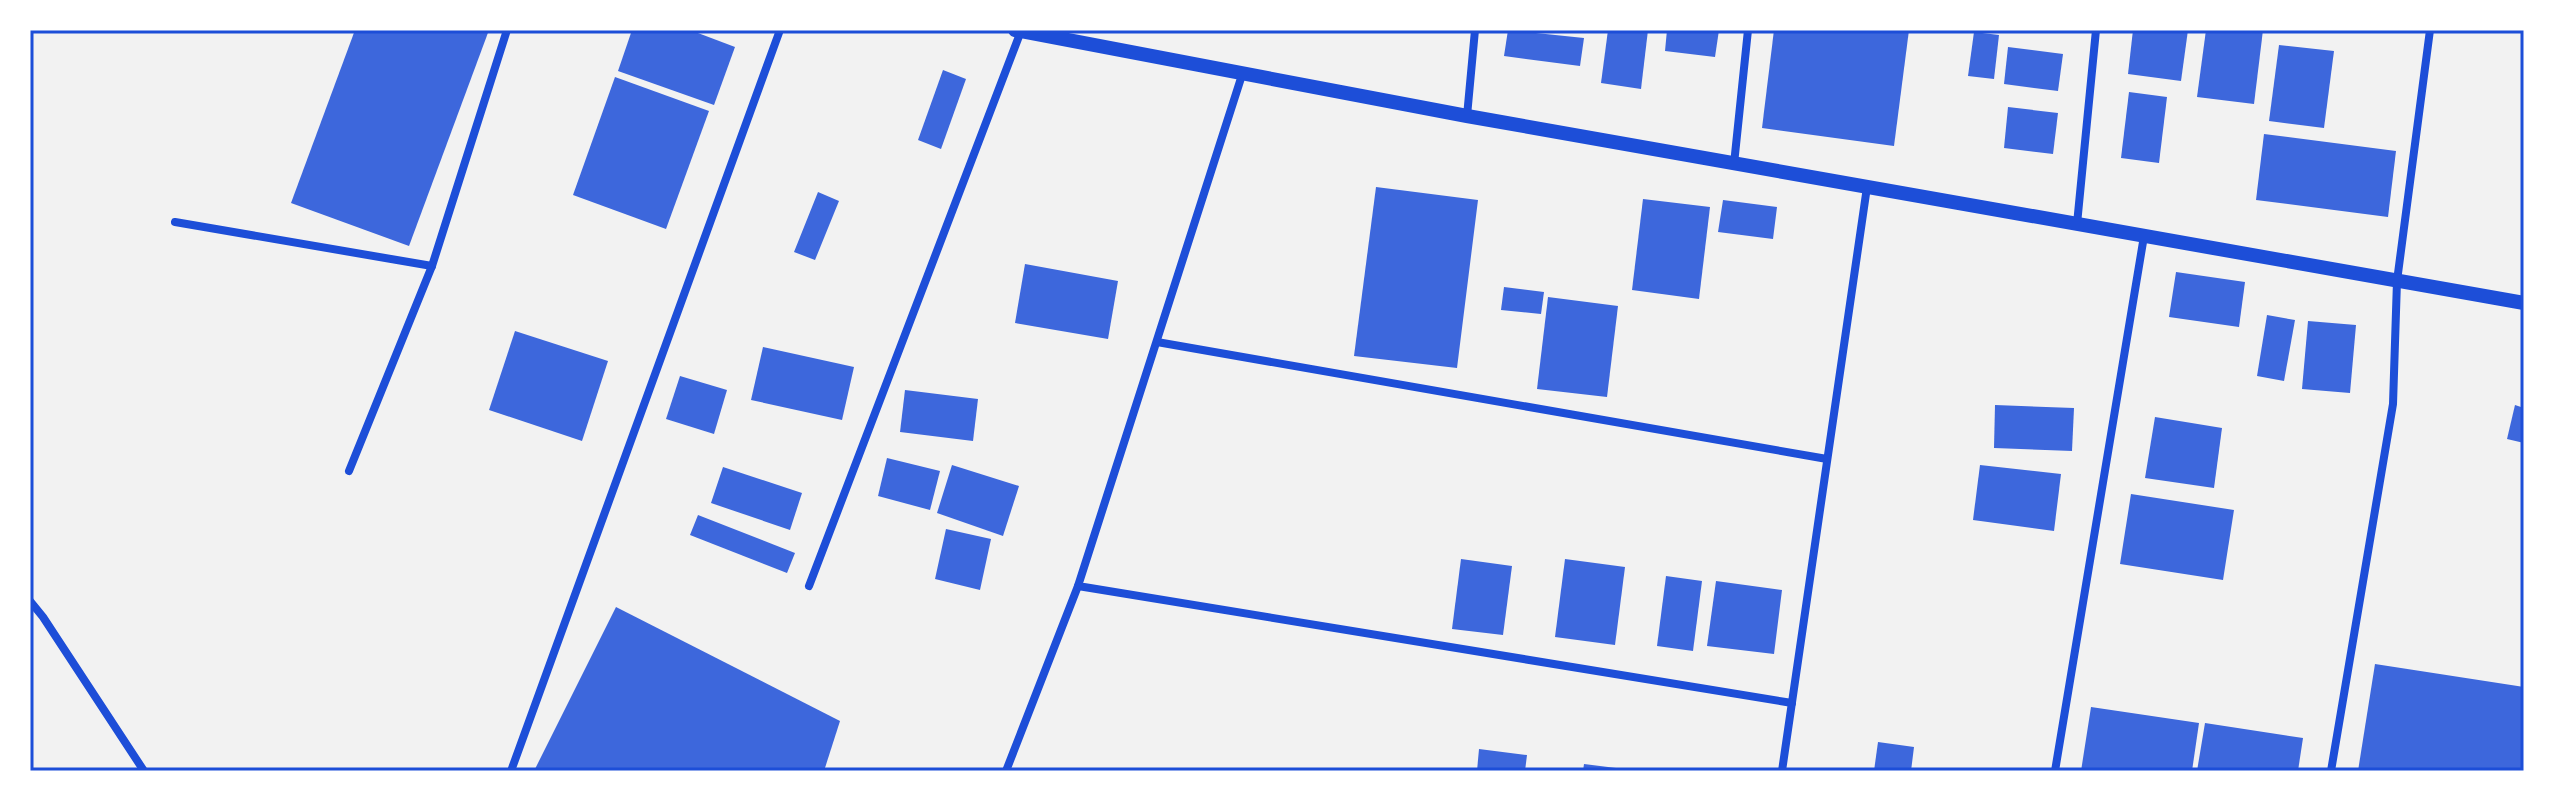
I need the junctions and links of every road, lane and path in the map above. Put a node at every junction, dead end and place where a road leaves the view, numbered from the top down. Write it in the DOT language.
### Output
graph roads {
  1 [pos="507,30"];
  2 [pos="780,30"];
  3 [pos="1475,30"];
  4 [pos="1748,30"];
  5 [pos="2096,30"];
  6 [pos="2430,30"];
  7 [pos="1018,31"];
  8 [pos="1242,75"];
  9 [pos="1467,116"];
  10 [pos="1734,164"];
  11 [pos="1867,187"];
  12 [pos="175,222"];
  13 [pos="2077,224"];
  14 [pos="2144,236"];
  15 [pos="432,266"];
  16 [pos="2397,281"];
  17 [pos="2524,303"];
  18 [pos="1157,342"];
  19 [pos="1827,459"];
  20 [pos="349,471"];
  21 [pos="809,586"];
  22 [pos="1078,586"];
  23 [pos="30,601"];
  24 [pos="1792,703"];
  25 [pos="144,771"];
  26 [pos="511,771"];
  27 [pos="1006,771"];
  28 [pos="1782,771"];
  29 [pos="2055,771"];
  30 [pos="2331,771"];
  1 -- 15 [label="street"];
  2 -- 26 [label="street"];
  3 -- 9 [label="street"];
  4 -- 10 [label="street"];
  5 -- 13 [label="street"];
  6 -- 16 [label="street"];
  7 -- 8 [label="street"];
  7 -- 21 [label="street"];
  8 -- 9 [label="street"];
  8 -- 18 [label="street"];
  9 -- 10 [label="street"];
  10 -- 11 [label="street"];
  11 -- 13 [label="street"];
  11 -- 19 [label="street"];
  12 -- 15 [label="street"];
  13 -- 14 [label="street"];
  14 -- 16 [label="street"];
  14 -- 29 [label="street"];
  15 -- 20 [label="street"];
  16 -- 17 [label="street"];
  16 -- 30 [label="street"];
  18 -- 19 [label="street"];
  18 -- 22 [label="street"];
  19 -- 24 [label="street"];
  22 -- 24 [label="street"];
  22 -- 27 [label="street"];
  23 -- 25 [label="street"];
  24 -- 28 [label="street"];
}
